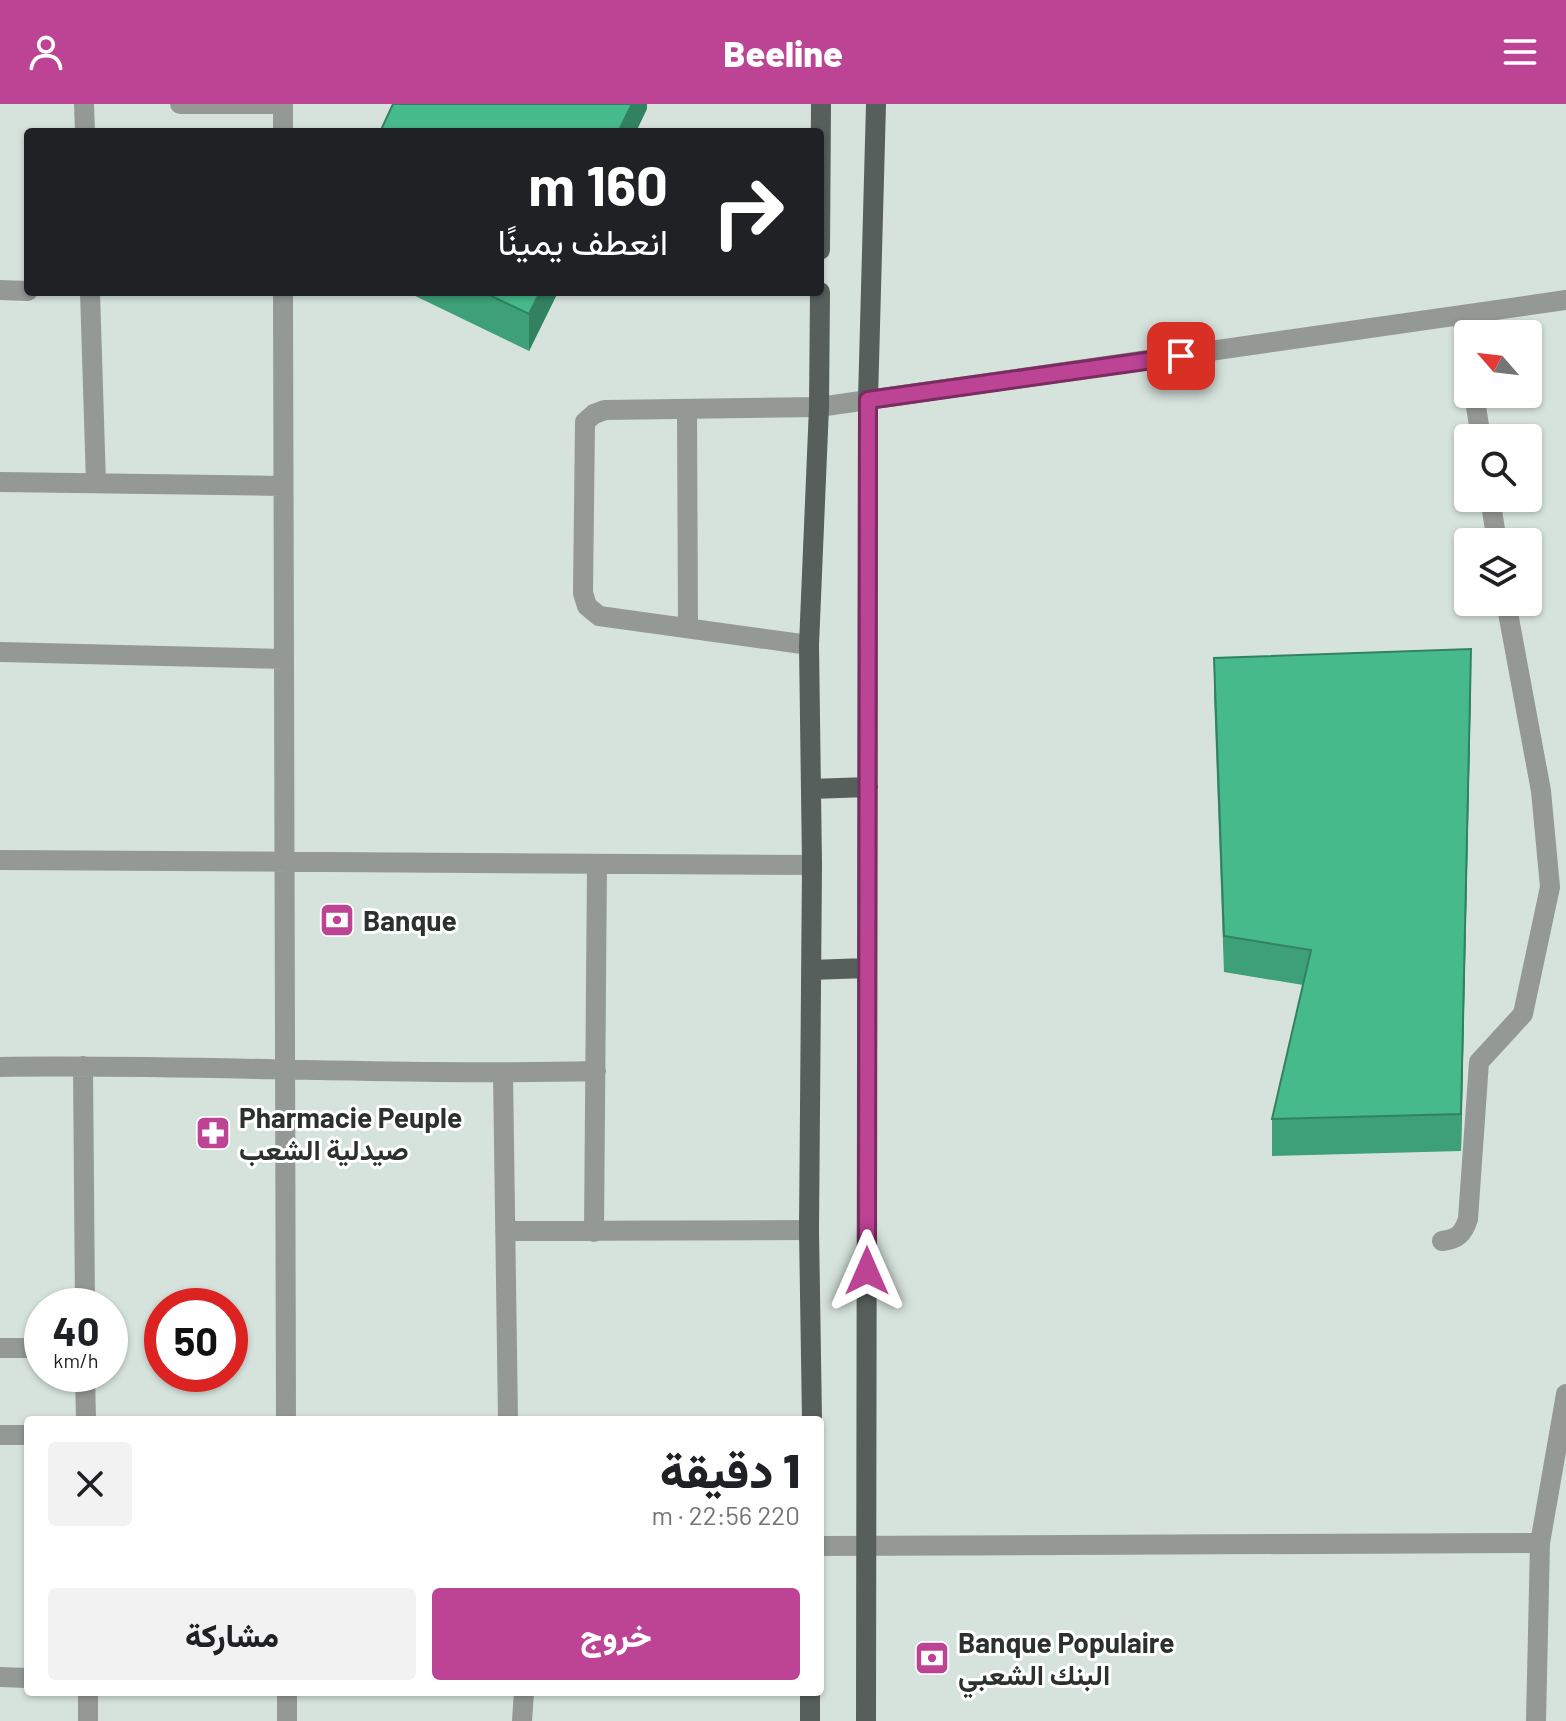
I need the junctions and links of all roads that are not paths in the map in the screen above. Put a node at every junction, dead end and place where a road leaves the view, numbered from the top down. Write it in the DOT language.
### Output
graph roads {
  1 [pos="84,104"];
  2 [pos="180,104"];
  3 [pos="283,104"];
  4 [pos="821,104"];
  5 [pos="876,104"];
  6 [pos="85,128"];
  7 [pos="283,128"];
  8 [pos="821,128"];
  9 [pos="0,290"];
  10 [pos="24,291"];
  11 [pos="90,296"];
  12 [pos="283,296"];
  13 [pos="820,296"];
  14 [pos="1566,300"];
  15 [pos="1462,316"];
  16 [pos="1463,320"];
  17 [pos="868,400"];
  18 [pos="819,407"];
  19 [pos="687,409"];
  20 [pos="0,482"];
  21 [pos="96,483"];
  22 [pos="283,486"];
  23 [pos="1509,616"];
  24 [pos="688,628"];
  25 [pos="809,645"];
  26 [pos="0,652"];
  27 [pos="284,659"];
  28 [pos="868,787"];
  29 [pos="811,789"];
  30 [pos="0,860"];
  31 [pos="285,862"];
  32 [pos="597,864"];
  33 [pos="812,865"];
  34 [pos="866,968"];
  35 [pos="811,970"];
  36 [pos="83,1066"];
  37 [pos="0,1067"];
  38 [pos="285,1068"];
  39 [pos="596,1071"];
  40 [pos="503,1073"];
  41 [pos="809,1230"];
  42 [pos="505,1231"];
  43 [pos="594,1232"];
  44 [pos="1442,1241"];
  45 [pos="85,1288"];
  46 [pos="0,1348"];
  47 [pos="24,1348"];
  48 [pos="85,1392"];
  49 [pos="1565,1399"];
  50 [pos="86,1416"];
  51 [pos="286,1416"];
  52 [pos="508,1416"];
  53 [pos="812,1416"];
  54 [pos="0,1435"];
  55 [pos="24,1435"];
  56 [pos="1540,1543"];
  57 [pos="867,1544"];
  58 [pos="824,1546"];
  59 [pos="0,1677"];
  60 [pos="24,1678"];
  61 [pos="88,1696"];
  62 [pos="287,1696"];
  63 [pos="524,1696"];
  64 [pos="810,1696"];
  65 [pos="1536,1720"];
  66 [pos="88,1721"];
  67 [pos="287,1721"];
  68 [pos="522,1721"];
  69 [pos="810,1721"];
  70 [pos="866,1721"];
  1 -- 6 [label="street"];
  2 -- 3 [label="street"];
  3 -- 7 [label="street"];
  4 -- 8 [label="main road"];
  5 -- 17 [label="main road"];
  9 -- 10 [label="street"];
  11 -- 21 [label="street"];
  12 -- 22 [label="street"];
  13 -- 18 [label="main road"];
  14 -- 15 [label="street"];
  15 -- 16 [label="street"];
  15 -- 17 [label="street"];
  17 -- 18 [label="street"];
  17 -- 28 [label="main road"];
  18 -- 19 [label="street"];
  18 -- 25 [label="main road"];
  19 -- 24 [label="street"];
  19 -- 24 [label="street"];
  20 -- 21 [label="street"];
  21 -- 22 [label="street"];
  22 -- 27 [label="street"];
  23 -- 44 [label="street"];
  24 -- 25 [label="street"];
  25 -- 29 [label="main road"];
  26 -- 27 [label="street"];
  27 -- 31 [label="street"];
  28 -- 29 [label="main road"];
  28 -- 34 [label="main road"];
  29 -- 33 [label="main road"];
  30 -- 31 [label="street"];
  31 -- 32 [label="street"];
  31 -- 38 [label="street"];
  32 -- 33 [label="street"];
  32 -- 39 [label="street"];
  33 -- 35 [label="main road"];
  34 -- 35 [label="main road"];
  34 -- 57 [label="main road"];
  35 -- 41 [label="main road"];
  36 -- 37 [label="street"];
  36 -- 38 [label="street"];
  36 -- 45 [label="street"];
  38 -- 40 [label="street"];
  38 -- 51 [label="street"];
  39 -- 40 [label="street"];
  39 -- 43 [label="street"];
  40 -- 42 [label="street"];
  41 -- 43 [label="street"];
  41 -- 53 [label="main road"];
  42 -- 43 [label="street"];
  42 -- 52 [label="street"];
  46 -- 47 [label="street"];
  48 -- 50 [label="street"];
  49 -- 56 [label="street"];
  54 -- 55 [label="street"];
  56 -- 57 [label="street"];
  56 -- 65 [label="street"];
  57 -- 58 [label="street"];
  57 -- 70 [label="main road"];
  59 -- 60 [label="street"];
  61 -- 66 [label="street"];
  62 -- 67 [label="street"];
  63 -- 68 [label="street"];
  64 -- 69 [label="main road"];
}
